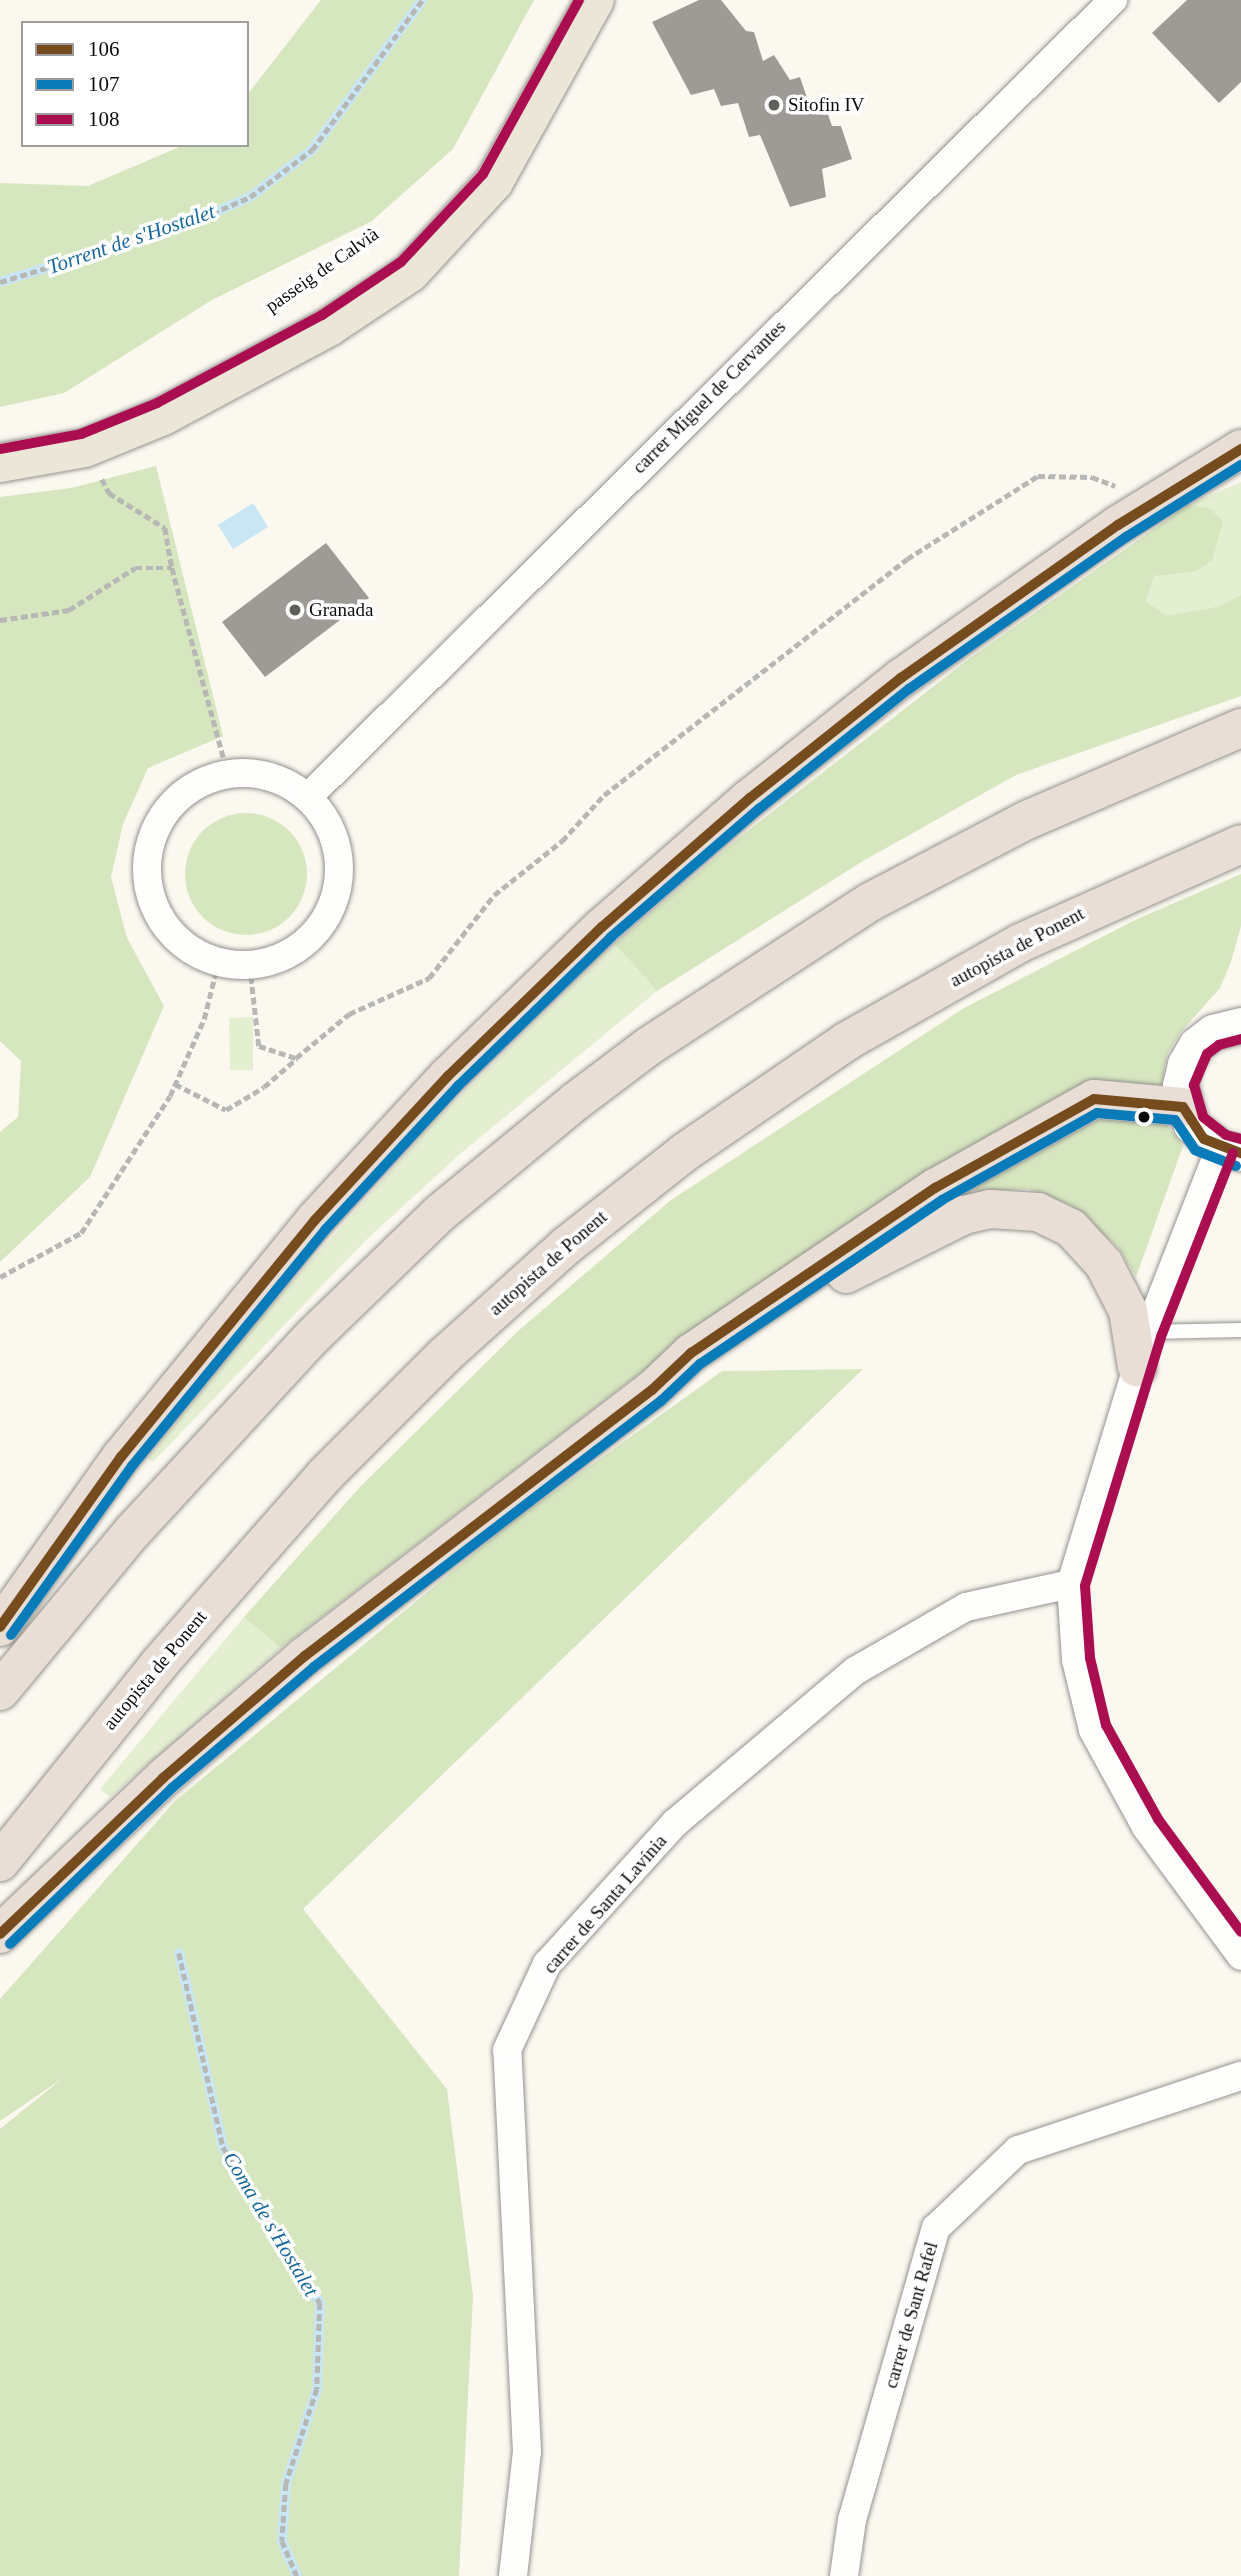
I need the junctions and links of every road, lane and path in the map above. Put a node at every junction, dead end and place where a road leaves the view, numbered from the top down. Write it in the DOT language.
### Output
graph roads {
  1 [pos="422,0"];
  2 [pos="595,0"];
  3 [pos="1113,0"];
  4 [pos="0,282"];
  5 [pos="85,448"];
  6 [pos="1241,449"];
  7 [pos="1241,461"];
  8 [pos="0,463"];
  9 [pos="1197,476"];
  10 [pos="1155,502"];
  11 [pos="172,568"];
  12 [pos="0,620"];
  13 [pos="1241,728"];
  14 [pos="228,774"];
  15 [pos="308,797"];
  16 [pos="1241,844"];
  17 [pos="218,963"];
  18 [pos="250,966"];
  19 [pos="1241,1025"];
  20 [pos="296,1058"];
  21 [pos="175,1084"];
  22 [pos="1183,1107"];
  23 [pos="1230,1151"];
  24 [pos="0,1276"];
  25 [pos="1241,1330"];
  26 [pos="1142,1349"];
  27 [pos="653,1390"];
  28 [pos="1071,1584"];
  29 [pos="0,1627"];
  30 [pos="0,1691"];
  31 [pos="0,1862"];
  32 [pos="0,1934"];
  33 [pos="179,1953"];
  34 [pos="1241,1956"];
  35 [pos="1241,2076"];
  36 [pos="297,2576"];
  37 [pos="513,2576"];
  38 [pos="844,2576"];
  1 -- 4 [label="path"];
  2 -- 5 [label="main road"];
  3 -- 15 [label="street, carrer Miguel de Cervantes"];
  5 -- 8 [label="main road"];
  5 -- 11 [label="path"];
  6 -- 9 [label="highway"];
  7 -- 9 [label="highway"];
  9 -- 10 [label="highway"];
  10 -- 20 [label="path"];
  10 -- 29 [label="highway"];
  11 -- 12 [label="path"];
  11 -- 14 [label="path"];
  13 -- 30 [label="highway"];
  14 -- 15 [label="street"];
  14 -- 17 [label="street"];
  15 -- 18 [label="street"];
  16 -- 31 [label="highway, autopista de Ponent"];
  17 -- 18 [label="street"];
  17 -- 21 [label="path"];
  18 -- 20 [label="path"];
  19 -- 22 [label="street"];
  20 -- 21 [label="path"];
  21 -- 24 [label="path"];
  22 -- 23 [label="street"];
  22 -- 27 [label="highway"];
  23 -- 26 [label="street"];
  25 -- 26 [label="lane"];
  26 -- 27 [label="highway"];
  26 -- 28 [label="street"];
  27 -- 32 [label="highway"];
  28 -- 34 [label="street"];
  28 -- 37 [label="street, carrer de Santa Lavínia"];
  33 -- 36 [label="path"];
  35 -- 38 [label="street, carrer de Sant Rafel"];
}
